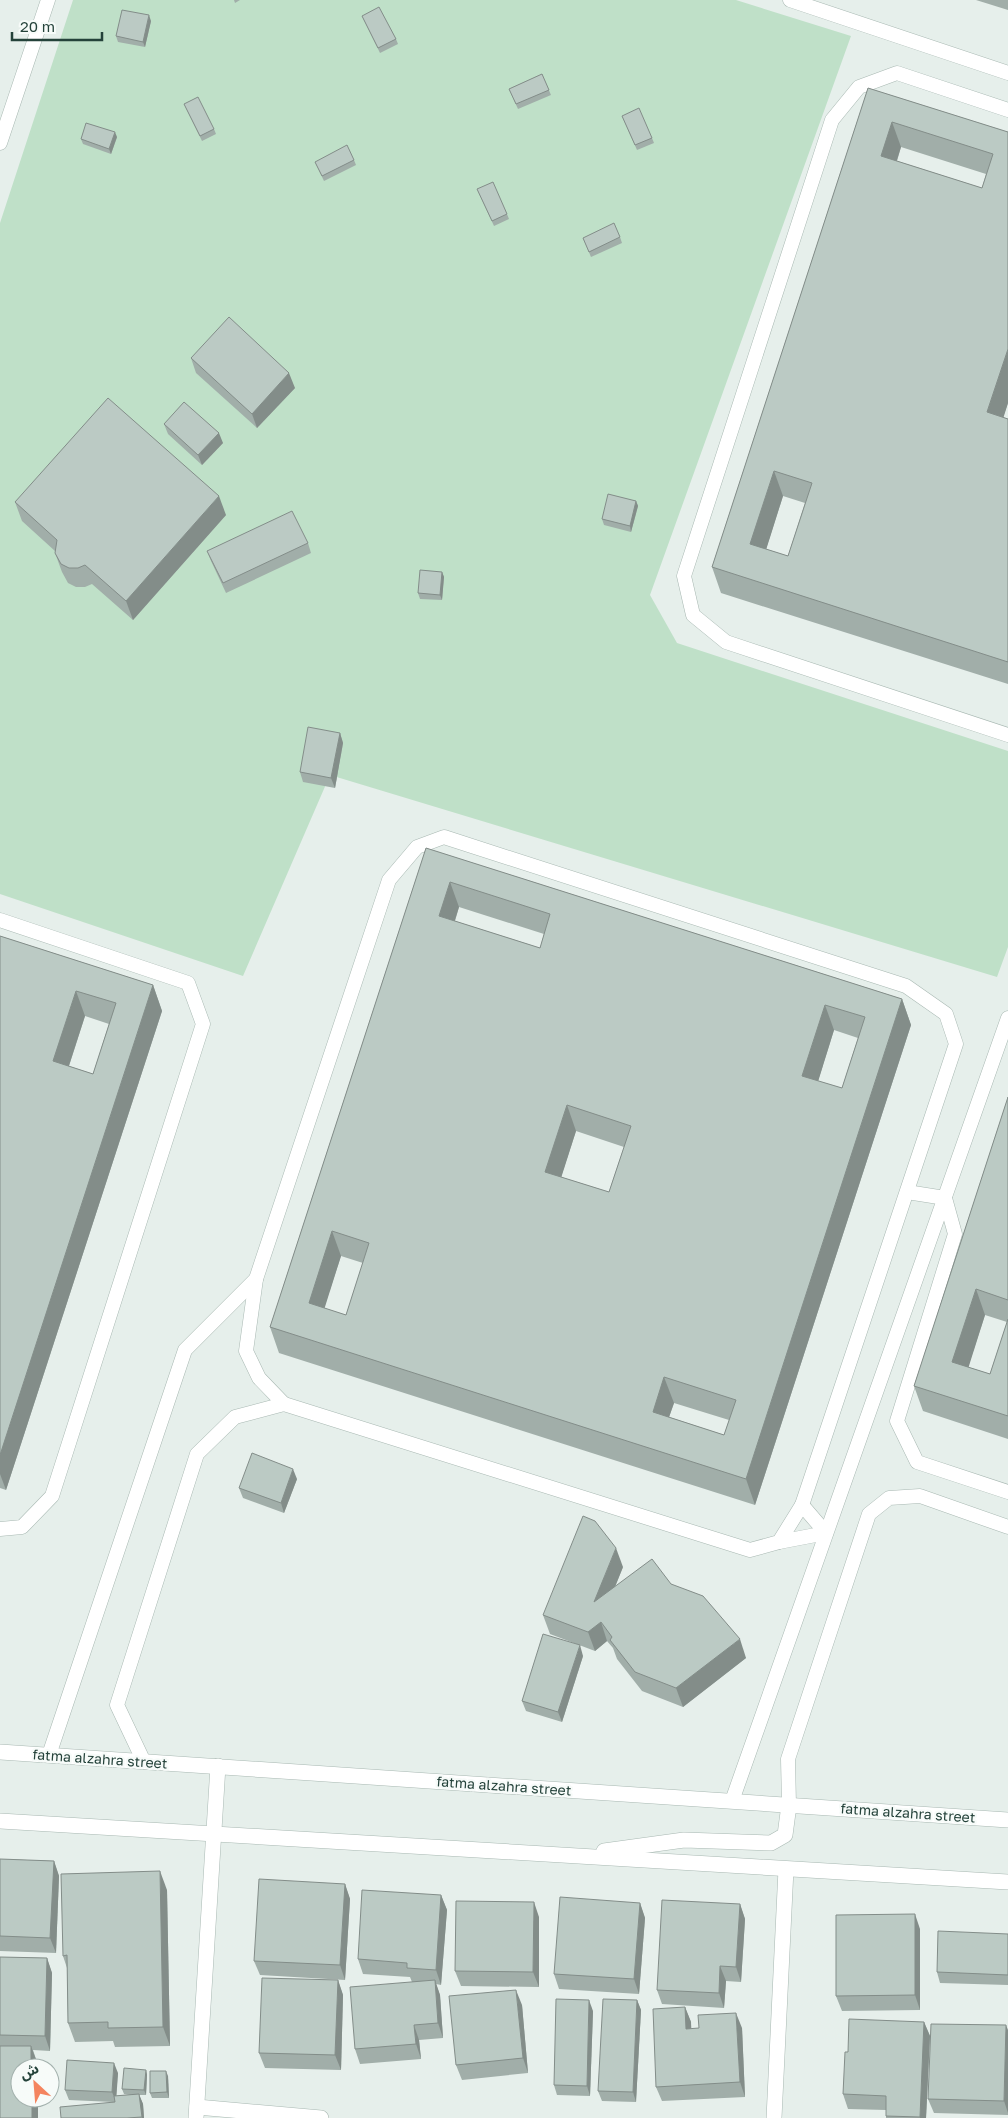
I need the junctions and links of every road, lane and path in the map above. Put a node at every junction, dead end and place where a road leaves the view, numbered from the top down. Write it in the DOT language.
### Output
graph roads {
  1 [pos="48,0"];
  2 [pos="790,0"];
  3 [pos="1008,73"];
  4 [pos="1008,110"];
  5 [pos="0,143"];
  6 [pos="1008,735"];
  7 [pos="0,920"];
  8 [pos="1008,1018"];
  9 [pos="906,1192"];
  10 [pos="945,1198"];
  11 [pos="256,1279"];
  12 [pos="284,1404"];
  13 [pos="1008,1492"];
  14 [pos="802,1505"];
  15 [pos="1008,1527"];
  16 [pos="0,1529"];
  17 [pos="779,1542"];
  18 [pos="0,1752"];
  19 [pos="49,1755"];
  20 [pos="144,1762"];
  21 [pos="218,1766"];
  22 [pos="732,1801"];
  23 [pos="789,1805"];
  24 [pos="1008,1820"];
  25 [pos="0,1821"];
  26 [pos="214,1834"];
  27 [pos="567,1856"];
  28 [pos="786,1869"];
  29 [pos="1008,1882"];
  30 [pos="196,2112"];
  31 [pos="321,2118"];
  32 [pos="774,2118"];
  1 -- 5 [label="lane"];
  2 -- 3 [label="lane"];
  4 -- 6 [label="lane"];
  7 -- 16 [label="lane"];
  8 -- 10 [label="lane"];
  9 -- 10 [label="lane"];
  9 -- 11 [label="lane"];
  9 -- 14 [label="lane"];
  10 -- 13 [label="lane"];
  10 -- 22 [label="lane"];
  11 -- 12 [label="lane"];
  11 -- 19 [label="lane"];
  12 -- 17 [label="lane"];
  12 -- 20 [label="lane"];
  14 -- 17 [label="lane"];
  14 -- 17 [label="lane"];
  15 -- 23 [label="lane"];
  18 -- 19 [label="street, fatma alzahra street"];
  19 -- 20 [label="street, fatma alzahra street"];
  20 -- 21 [label="street, fatma alzahra street"];
  21 -- 22 [label="street, fatma alzahra street"];
  21 -- 26 [label="street"];
  22 -- 23 [label="street, fatma alzahra street"];
  23 -- 24 [label="street, fatma alzahra street"];
  23 -- 27 [label="street"];
  25 -- 26 [label="street"];
  26 -- 27 [label="street"];
  26 -- 30 [label="street"];
  27 -- 28 [label="street"];
  28 -- 29 [label="street"];
  28 -- 32 [label="street"];
  30 -- 31 [label="street"];
}
